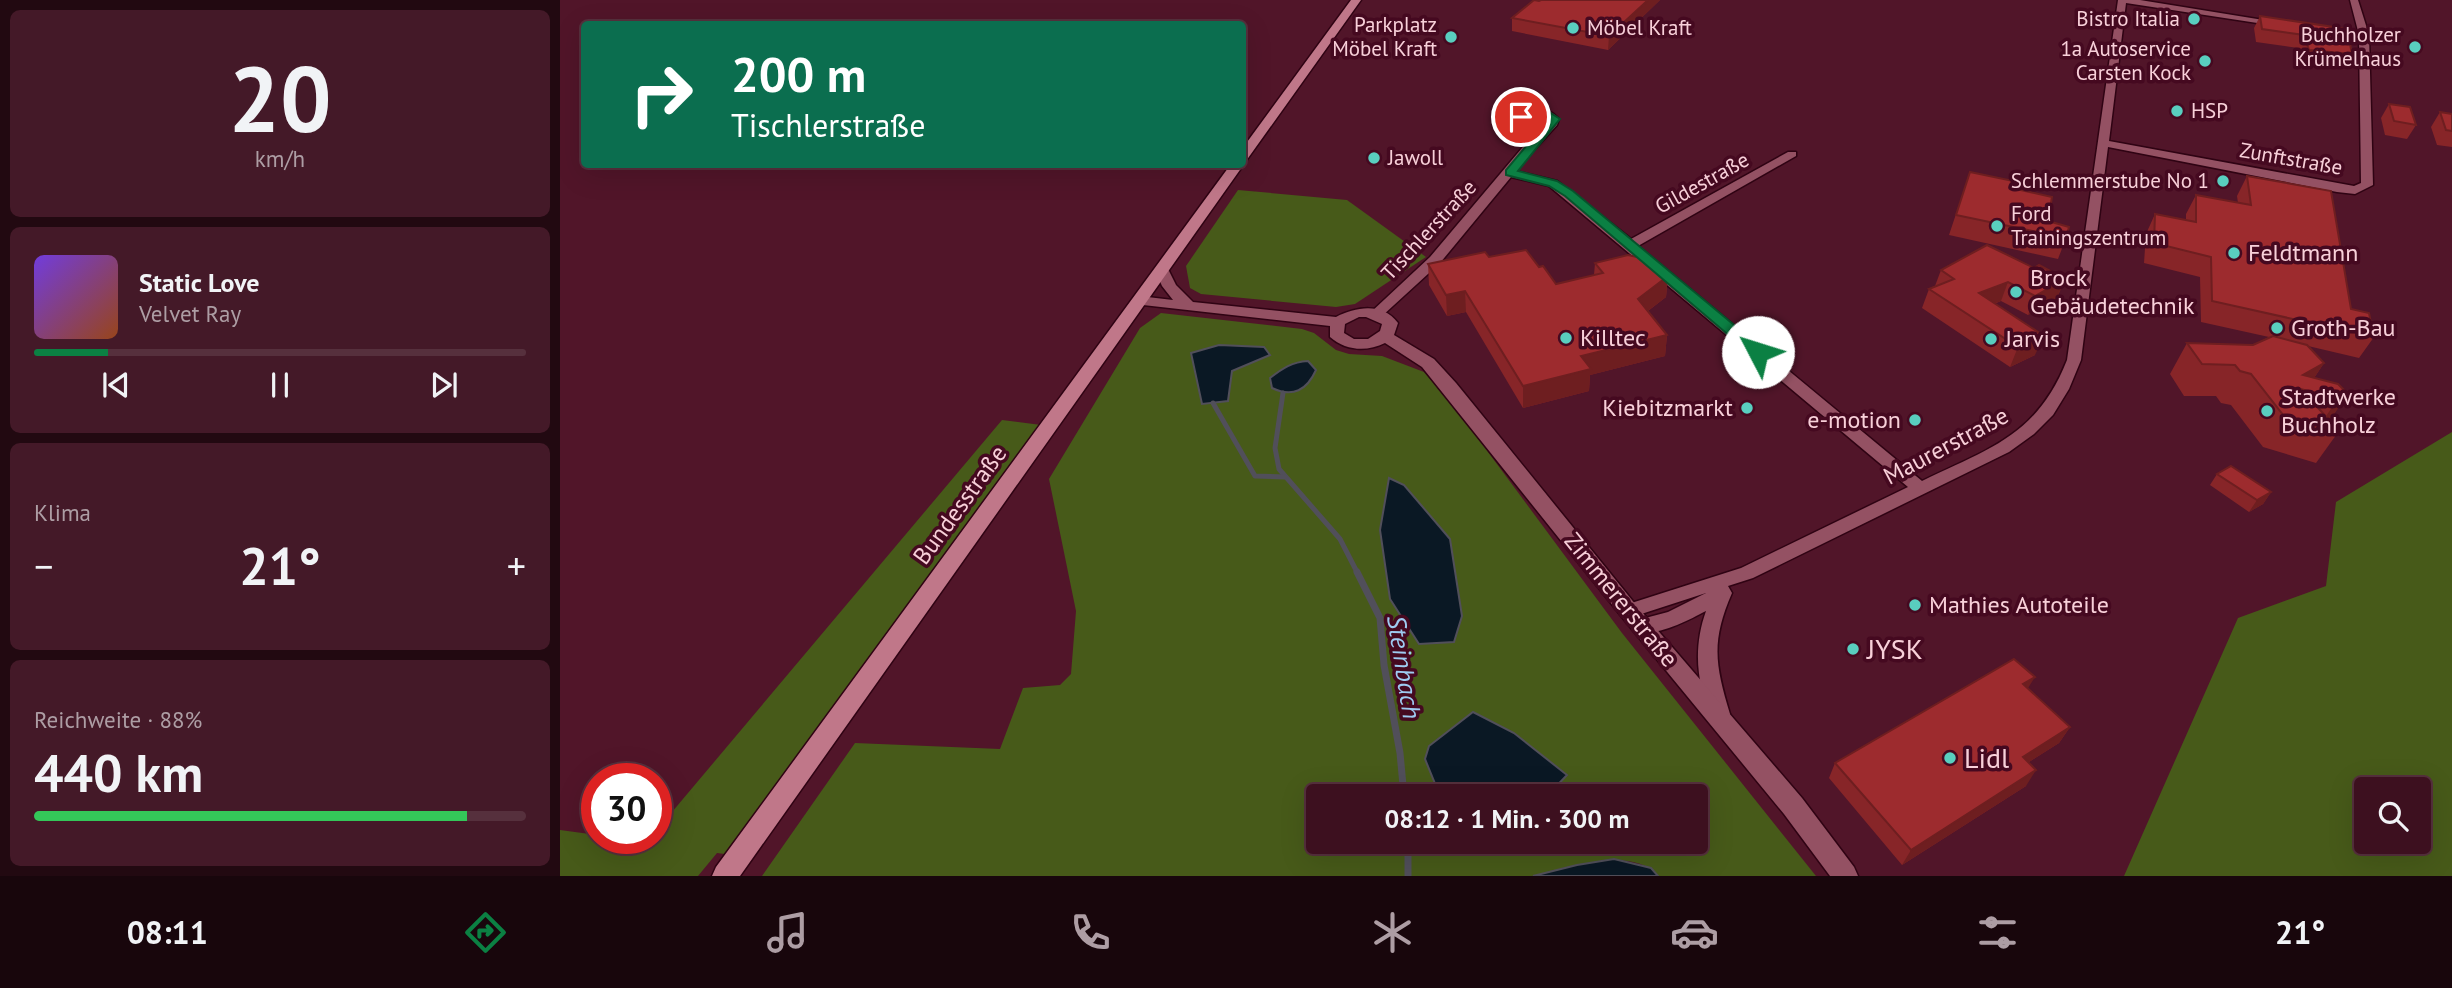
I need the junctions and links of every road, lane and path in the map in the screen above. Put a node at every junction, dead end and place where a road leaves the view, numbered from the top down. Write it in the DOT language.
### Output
graph roads {
  1 [pos="1356,0"];
  2 [pos="2122,0"];
  3 [pos="2354,0"];
  4 [pos="2287,24"];
  5 [pos="2312,28"];
  6 [pos="2364,35"];
  7 [pos="1534,141"];
  8 [pos="2103,143"];
  9 [pos="1246,152"];
  10 [pos="1792,154"];
  11 [pos="1235,168"];
  12 [pos="1510,173"];
  13 [pos="1630,245"];
  14 [pos="1162,270"];
  15 [pos="1139,301"];
  16 [pos="1190,307"];
  17 [pos="1377,313"];
  18 [pos="1338,322"];
  19 [pos="1385,336"];
  20 [pos="1920,489"];
  21 [pos="1747,573"];
  22 [pos="1723,593"];
  23 [pos="1635,618"];
  24 [pos="1723,723"];
  25 [pos="725,876"];
  26 [pos="1845,876"];
  1 -- 9 [label="main road"];
  2 -- 4 [label="street"];
  2 -- 8 [label="street, Maurerstraße"];
  3 -- 6 [label="street, Zunftstraße"];
  5 -- 6 [label="street"];
  6 -- 8 [label="street, Zunftstraße"];
  7 -- 12 [label="street, Tischlerstraße"];
  8 -- 20 [label="street, Maurerstraße"];
  10 -- 13 [label="street, Gildestraße"];
  11 -- 14 [label="main road, Bundesstraße"];
  12 -- 13 [label="street"];
  12 -- 17 [label="street, Tischlerstraße"];
  13 -- 20 [label="street"];
  14 -- 15 [label="main road, Bundesstraße"];
  14 -- 16 [label="street"];
  15 -- 16 [label="street"];
  15 -- 25 [label="main road, Bundesstraße"];
  16 -- 18 [label="street"];
  17 -- 18 [label="street"];
  17 -- 19 [label="street"];
  18 -- 19 [label="street"];
  19 -- 23 [label="street, Zimmererstraße"];
  20 -- 21 [label="street, Maurerstraße"];
  21 -- 22 [label="street, Maurerstraße"];
  21 -- 23 [label="street, Maurerstraße"];
  22 -- 23 [label="street, Maurerstraße"];
  22 -- 24 [label="street, Maurerstraße"];
  23 -- 24 [label="street, Zimmererstraße"];
  24 -- 26 [label="street, Zimmererstraße"];
}
